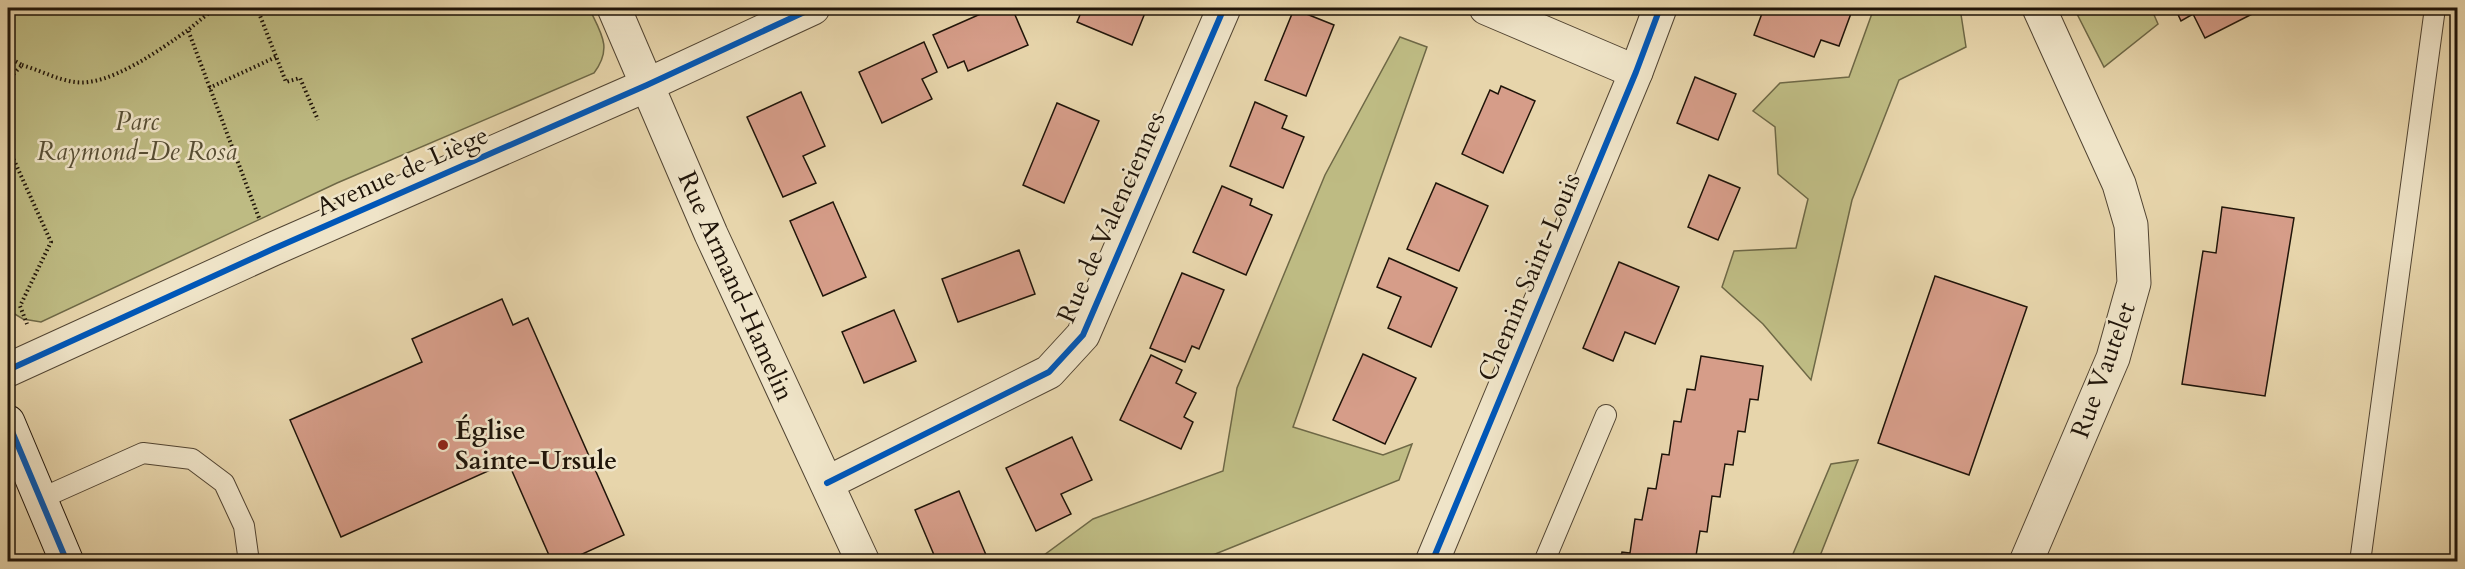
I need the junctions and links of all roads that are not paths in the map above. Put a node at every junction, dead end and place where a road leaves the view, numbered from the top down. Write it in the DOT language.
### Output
graph roads {
  1 [pos="614,8"];
  2 [pos="813,8"];
  3 [pos="1224,8"];
  4 [pos="1486,8"];
  5 [pos="1660,8"];
  6 [pos="2039,8"];
  7 [pos="2435,8"];
  8 [pos="1636,72"];
  9 [pos="646,85"];
  10 [pos="8,370"];
  11 [pos="1606,415"];
  12 [pos="8,422"];
  13 [pos="826,483"];
  14 [pos="40,499"];
  15 [pos="67,561"];
  16 [pos="249,561"];
  17 [pos="863,561"];
  18 [pos="1432,561"];
  19 [pos="1544,561"];
  20 [pos="2026,561"];
  21 [pos="2360,561"];
  1 -- 9 [label="street, Rue Armand-Hamelin"];
  2 -- 9 [label="street, Avenue de Liège"];
  3 -- 13 [label="street, Rue de Valenciennes"];
  4 -- 8 [label="street"];
  5 -- 8 [label="street, Chemin Saint-Louis"];
  6 -- 20 [label="street, Rue Vautelet"];
  7 -- 21 [label="lane"];
  8 -- 18 [label="street, Chemin Saint-Louis"];
  9 -- 10 [label="street, Avenue de Liège"];
  9 -- 13 [label="street, Rue Armand-Hamelin"];
  11 -- 19 [label="lane"];
  12 -- 14 [label="street"];
  13 -- 17 [label="street, Rue Armand-Hamelin"];
  14 -- 15 [label="street"];
  14 -- 16 [label="lane"];
}
